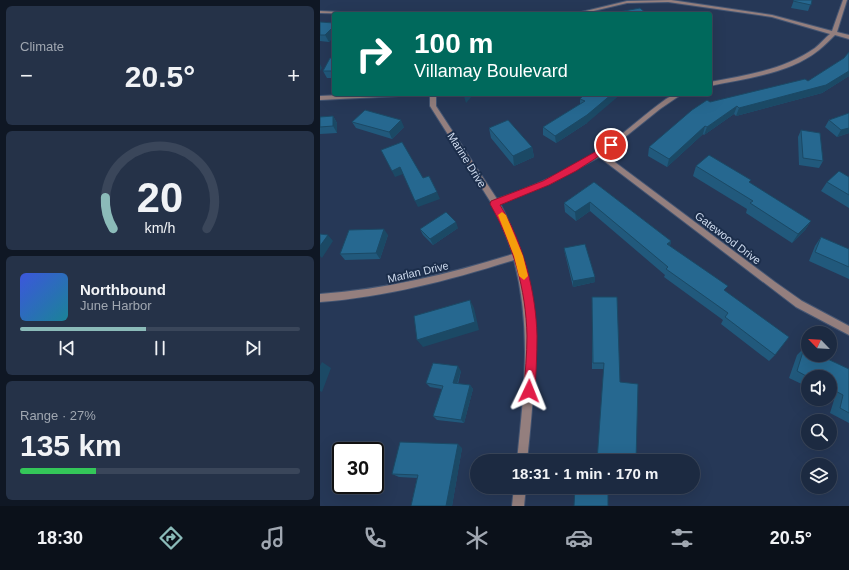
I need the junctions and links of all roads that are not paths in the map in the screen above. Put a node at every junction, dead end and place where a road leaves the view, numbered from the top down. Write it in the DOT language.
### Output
graph roads {
  1 [pos="845,0"];
  2 [pos="320,12"];
  3 [pos="584,12"];
  4 [pos="332,13"];
  5 [pos="834,33"];
  6 [pos="849,37"];
  7 [pos="712,84"];
  8 [pos="360,96"];
  9 [pos="433,96"];
  10 [pos="676,96"];
  11 [pos="320,98"];
  12 [pos="599,154"];
  13 [pos="494,204"];
  14 [pos="518,256"];
  15 [pos="320,298"];
  16 [pos="849,331"];
  17 [pos="523,454"];
  18 [pos="519,494"];
  19 [pos="518,506"];
  1 -- 5 [label="street"];
  2 -- 4 [label="street"];
  3 -- 5 [label="street"];
  5 -- 6 [label="street"];
  5 -- 7 [label="street"];
  8 -- 11 [label="street"];
  9 -- 13 [label="street, Marine Drive"];
  10 -- 12 [label="street"];
  12 -- 13 [label="street"];
  12 -- 16 [label="street, Gatewood Drive"];
  13 -- 14 [label="street, Marine Drive"];
  14 -- 15 [label="street, Marlan Drive"];
  14 -- 17 [label="street, Marine Drive"];
  18 -- 19 [label="street"];
}
